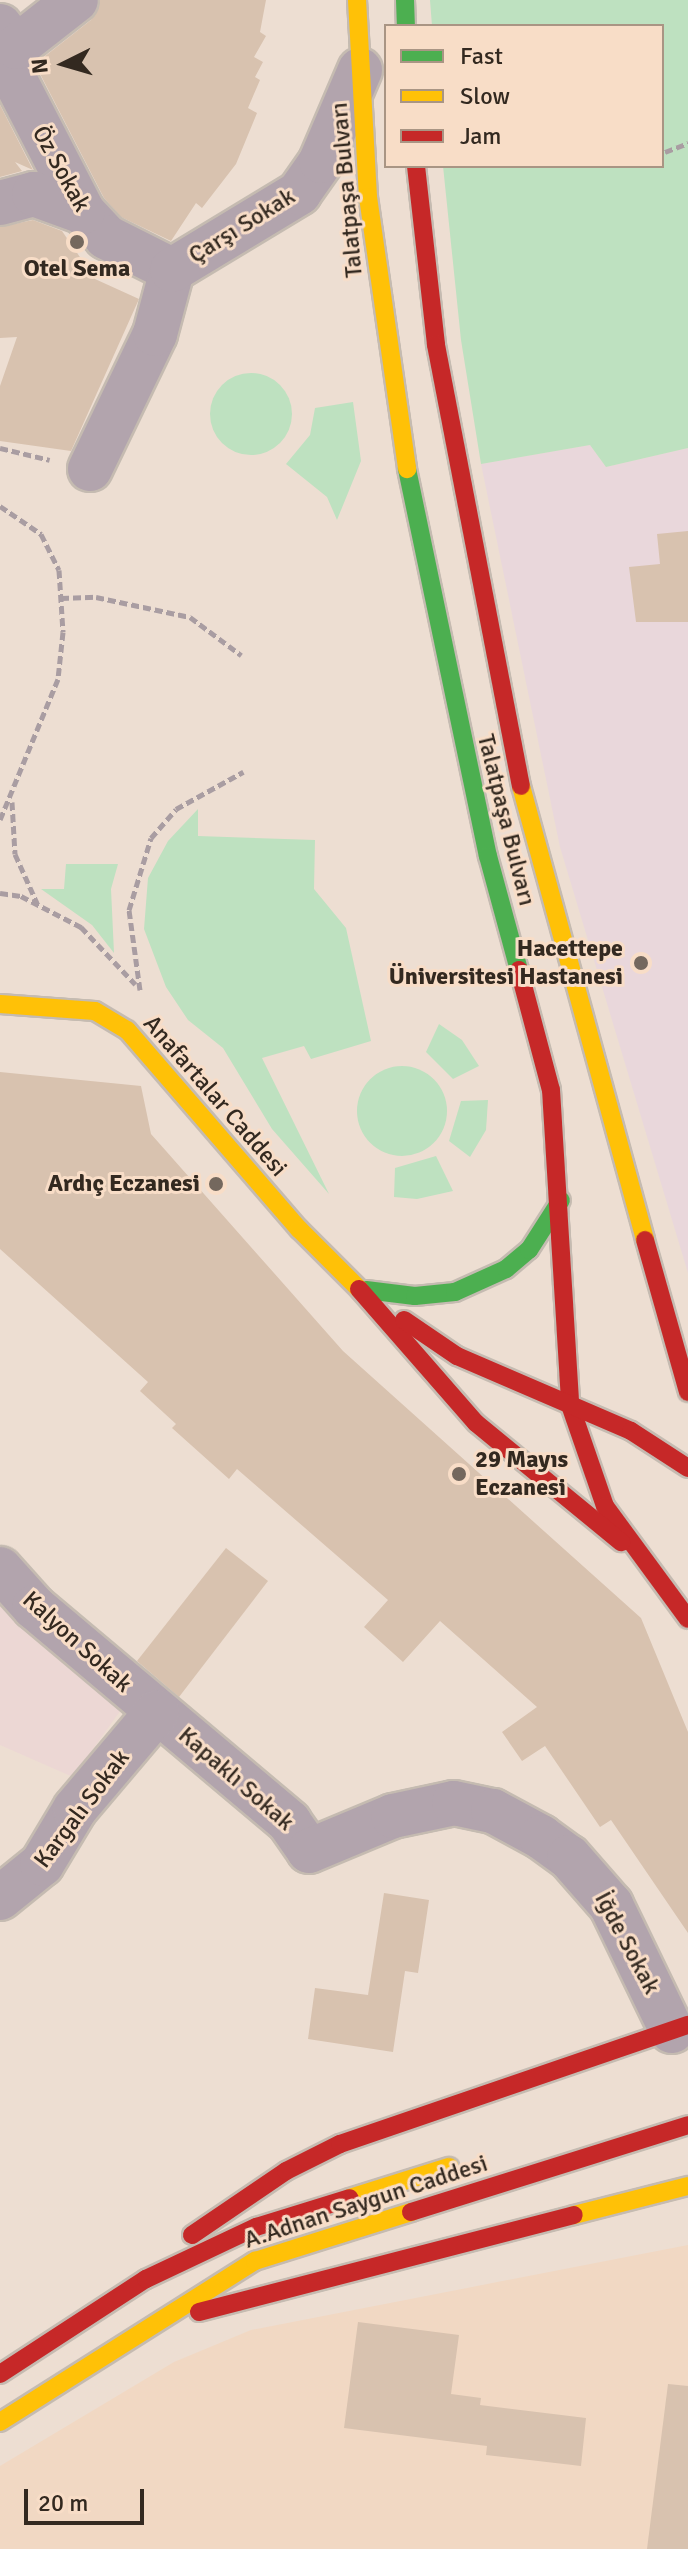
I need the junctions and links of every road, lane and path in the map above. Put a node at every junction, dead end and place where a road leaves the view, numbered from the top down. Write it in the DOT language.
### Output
graph roads {
  1 [pos="76,0"];
  2 [pos="357,0"];
  3 [pos="405,0"];
  4 [pos="406,24"];
  5 [pos="9,48"];
  6 [pos="360,70"];
  7 [pos="688,143"];
  8 [pos="665,152"];
  9 [pos="416,168"];
  10 [pos="0,203"];
  11 [pos="83,212"];
  12 [pos="172,270"];
  13 [pos="0,448"];
  14 [pos="90,469"];
  15 [pos="0,506"];
  16 [pos="61,598"];
  17 [pos="241,655"];
  18 [pos="243,772"];
  19 [pos="12,800"];
  20 [pos="0,820"];
  21 [pos="0,893"];
  22 [pos="37,904"];
  23 [pos="140,991"];
  24 [pos="0,1004"];
  25 [pos="147,1050"];
  26 [pos="561,1200"];
  27 [pos="359,1289"];
  28 [pos="688,1392"];
  29 [pos="570,1405"];
  30 [pos="688,1468"];
  31 [pos="634,1552"];
  32 [pos="0,1569"];
  33 [pos="688,1619"];
  34 [pos="157,1712"];
  35 [pos="309,1851"];
  36 [pos="0,1898"];
  37 [pos="680,2028"];
  38 [pos="688,2125"];
  39 [pos="465,2162"];
  40 [pos="688,2186"];
  41 [pos="146,2279"];
  42 [pos="165,2321"];
  43 [pos="0,2374"];
  44 [pos="0,2422"];
  1 -- 5 [label="street"];
  2 -- 6 [label="main road, Talatpaşa Bulvarı"];
  3 -- 4 [label="main road"];
  5 -- 11 [label="street, Öz Sokak"];
  6 -- 12 [label="street, Çarşı Sokak"];
  6 -- 26 [label="main road, Talatpaşa Bulvarı"];
  7 -- 8 [label="path"];
  9 -- 28 [label="main road, Talatpaşa Bulvarı"];
  10 -- 11 [label="street"];
  11 -- 12 [label="street, Öz Sokak"];
  12 -- 14 [label="street, Çarşı Sokak"];
  13 -- 14 [label="path"];
  15 -- 16 [label="path"];
  16 -- 17 [label="path"];
  16 -- 19 [label="path"];
  18 -- 23 [label="path"];
  19 -- 20 [label="path"];
  19 -- 22 [label="path"];
  21 -- 22 [label="path"];
  22 -- 23 [label="path"];
  23 -- 25 [label="path"];
  24 -- 25 [label="main road, Anafartalar Caddesi"];
  25 -- 27 [label="main road, Anafartalar Caddesi"];
  26 -- 27 [label="main road"];
  26 -- 29 [label="main road, Talatpaşa Bulvarı"];
  27 -- 29 [label="main road"];
  27 -- 31 [label="main road"];
  29 -- 30 [label="main road"];
  29 -- 31 [label="main road, Talatpaşa Bulvarı"];
  31 -- 33 [label="main road, Talatpaşa Bulvarı"];
  32 -- 34 [label="street, Kalyon Sokak"];
  34 -- 35 [label="street, Kapaklı Sokak"];
  34 -- 36 [label="street, Kargalı Sokak"];
  35 -- 37 [label="street, İğde Sokak"];
  37 -- 41 [label="main road"];
  38 -- 42 [label="main road, A.Adnan Saygun Caddesi"];
  39 -- 41 [label="main road, A.Adnan Saygun Caddesi"];
  40 -- 42 [label="main road"];
  41 -- 43 [label="main road, A.Adnan Saygun Caddesi"];
  42 -- 44 [label="main road, A.Adnan Saygun Caddesi"];
}
